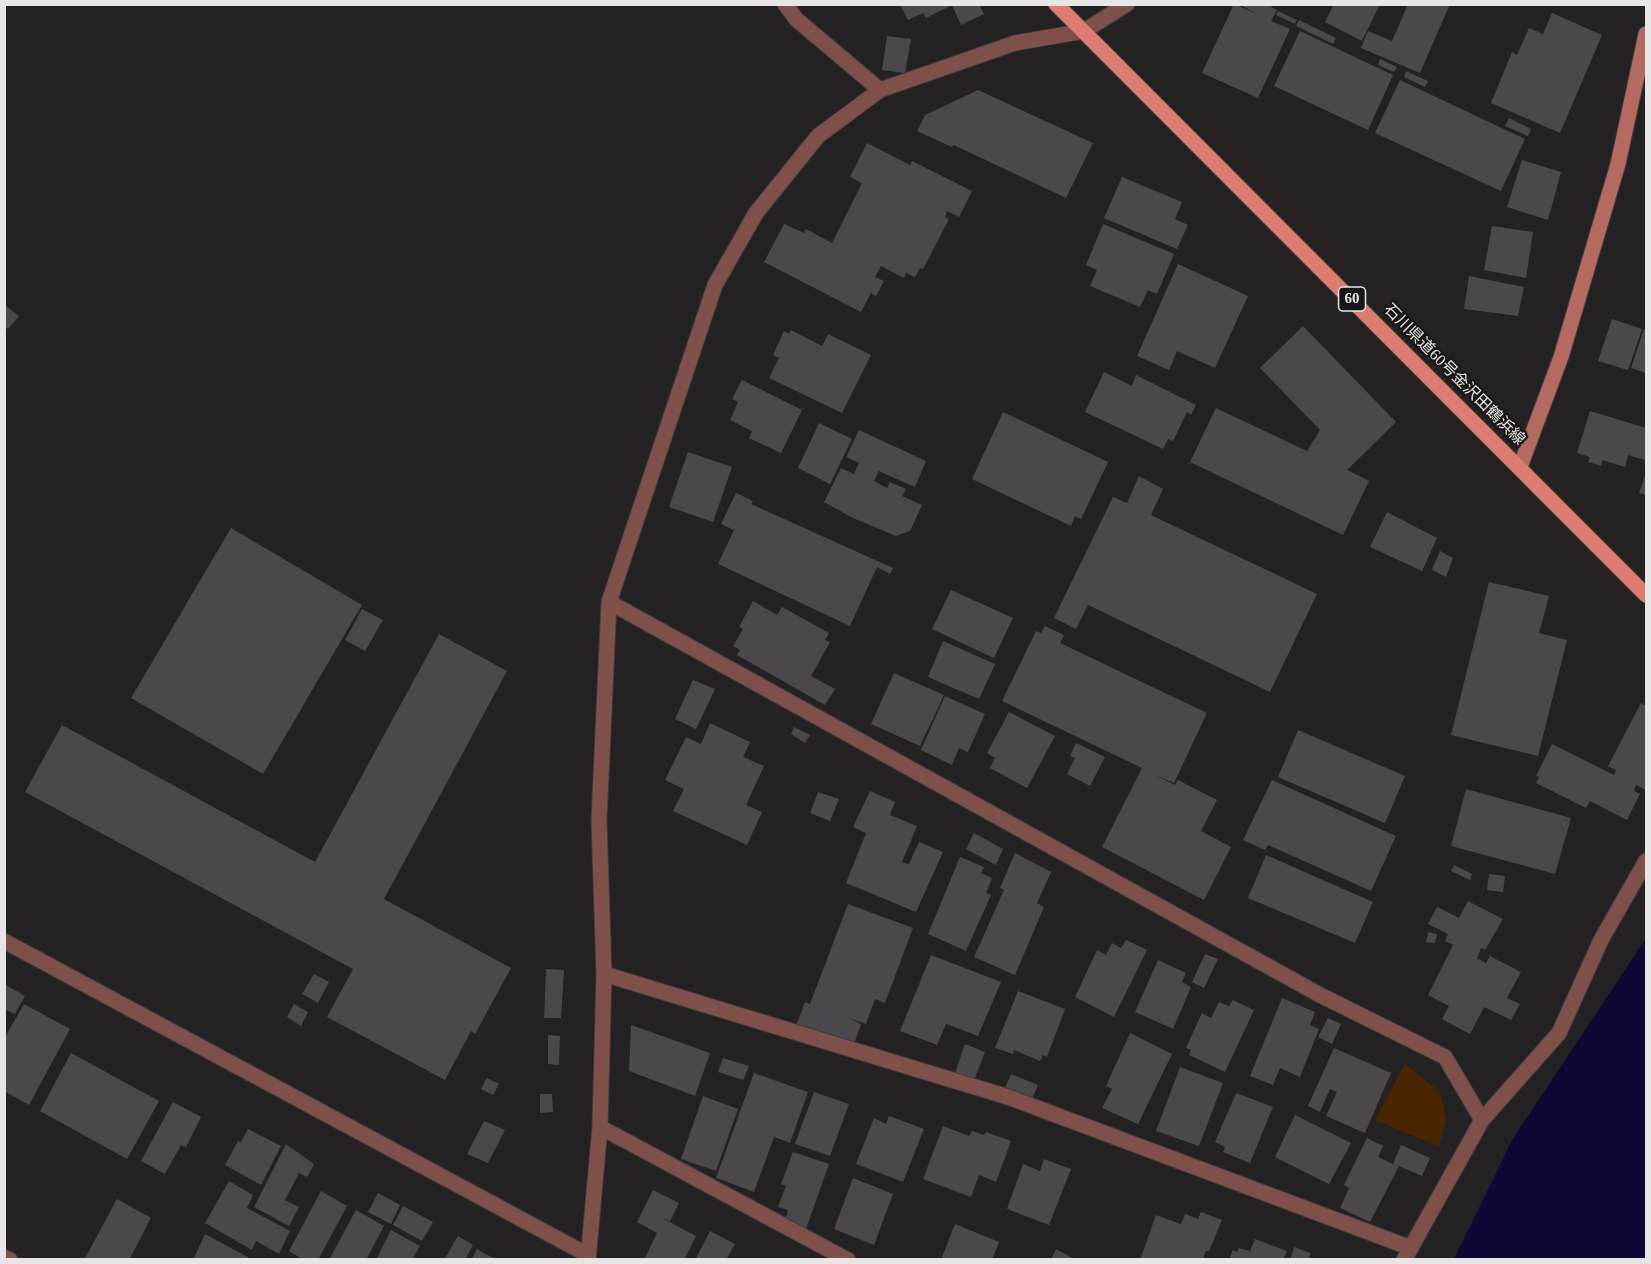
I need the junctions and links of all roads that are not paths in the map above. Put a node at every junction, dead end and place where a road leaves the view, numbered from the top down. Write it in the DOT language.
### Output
graph roads {
  1 [pos="785,4"];
  2 [pos="1056,4"];
  3 [pos="1127,4"];
  4 [pos="1084,31"];
  5 [pos="1647,34"];
  6 [pos="880,90"];
  7 [pos="1520,466"];
  8 [pos="1647,594"];
  9 [pos="609,602"];
  10 [pos="1647,861"];
  11 [pos="4,941"];
  12 [pos="604,974"];
  13 [pos="1482,1120"];
  14 [pos="600,1127"];
  15 [pos="1408,1254"];
  16 [pos="4,1257"];
  17 [pos="588,1257"];
  18 [pos="10,1260"];
  19 [pos="848,1260"];
  1 -- 6 [label="street"];
  2 -- 4 [label="main road, 石川県道60号金沢田鶴浜線 / 60"];
  3 -- 4 [label="street"];
  4 -- 6 [label="street"];
  4 -- 7 [label="main road, 石川県道60号金沢田鶴浜線 / 60"];
  5 -- 7 [label="street"];
  6 -- 9 [label="street"];
  7 -- 8 [label="main road, 石川県道60号金沢田鶴浜線 / 60"];
  9 -- 12 [label="street"];
  9 -- 13 [label="street"];
  10 -- 13 [label="street"];
  11 -- 17 [label="street"];
  12 -- 14 [label="street"];
  12 -- 15 [label="street"];
  13 -- 15 [label="street"];
  14 -- 17 [label="street"];
  14 -- 19 [label="street"];
  16 -- 18 [label="street"];
}
